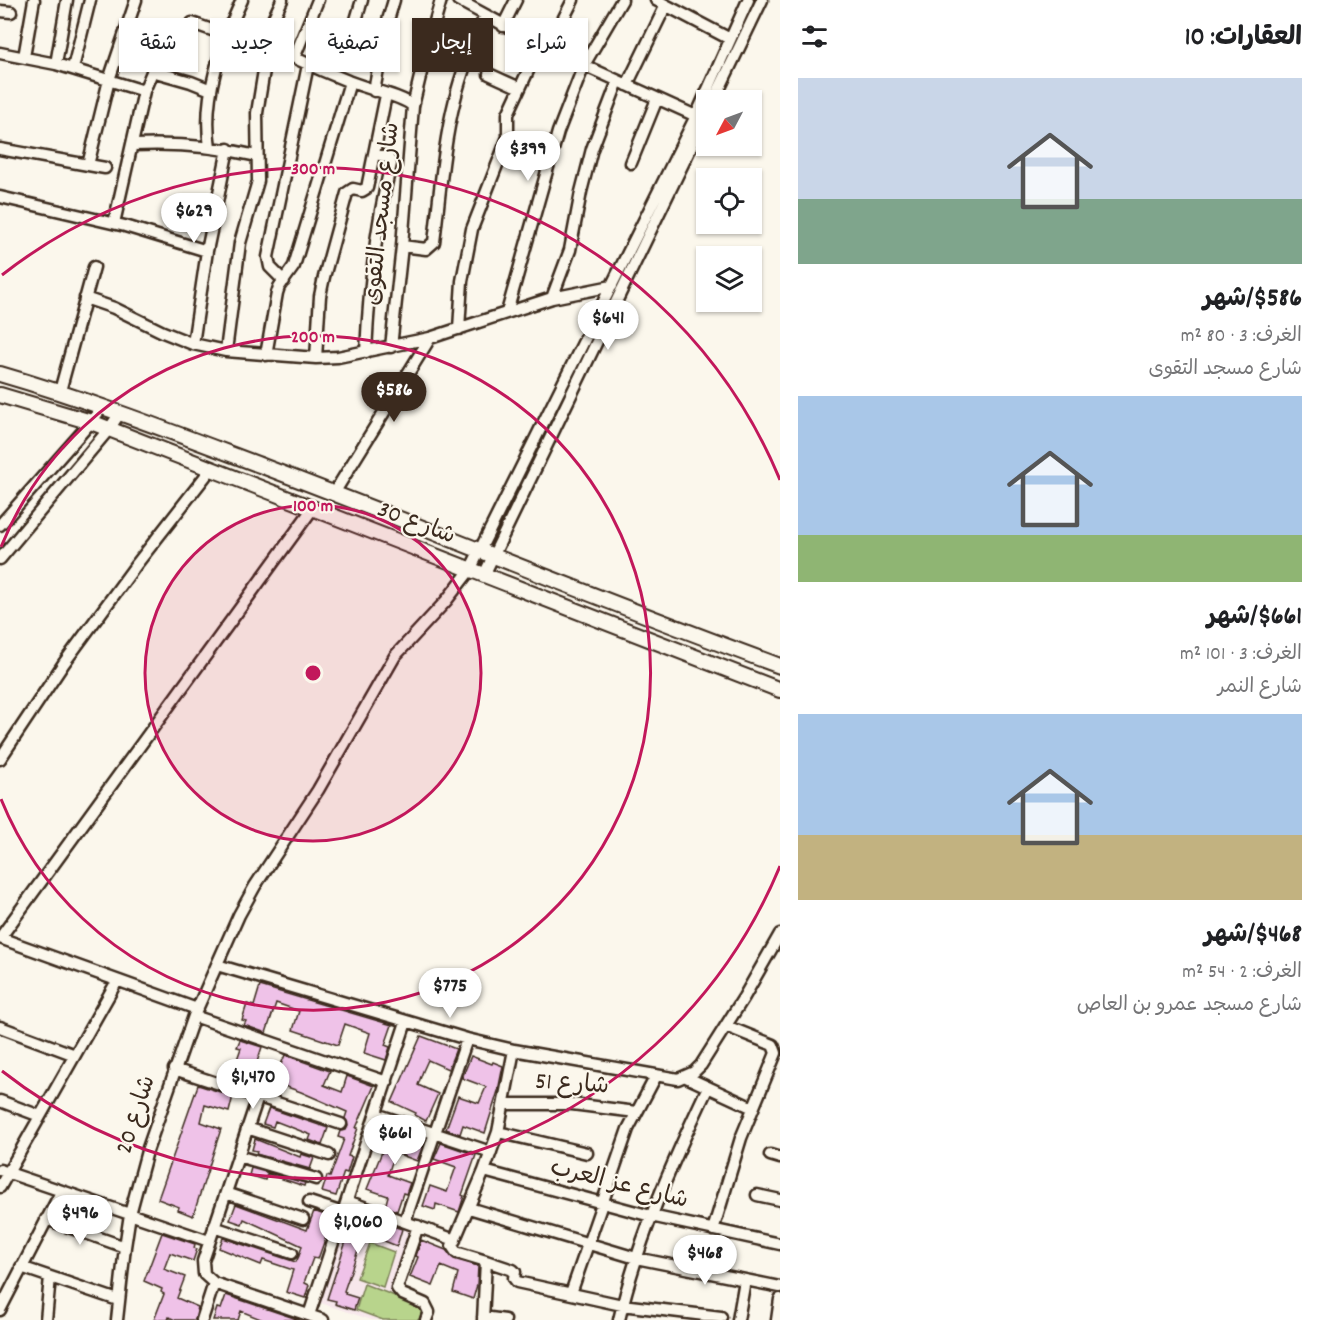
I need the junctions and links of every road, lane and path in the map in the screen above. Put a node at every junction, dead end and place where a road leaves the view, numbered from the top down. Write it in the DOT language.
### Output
graph roads {
  1 [pos="34,0"];
  2 [pos="67,0"];
  3 [pos="90,0"];
  4 [pos="136,0"];
  5 [pos="242,0"];
  6 [pos="282,0"];
  7 [pos="318,0"];
  8 [pos="362,0"];
  9 [pos="394,0"];
  10 [pos="441,0"];
  11 [pos="459,0"];
  12 [pos="516,0"];
  13 [pos="573,0"];
  14 [pos="621,0"];
  15 [pos="748,0"];
  16 [pos="762,0"];
  17 [pos="661,2"];
  18 [pos="485,16"];
  19 [pos="233,18"];
  20 [pos="275,18"];
  21 [pos="357,18"];
  22 [pos="562,18"];
  23 [pos="503,26"];
  24 [pos="730,39"];
  25 [pos="0,53"];
  26 [pos="24,57"];
  27 [pos="294,58"];
  28 [pos="588,58"];
  29 [pos="306,63"];
  30 [pos="56,64"];
  31 [pos="588,67"];
  32 [pos="73,68"];
  33 [pos="152,72"];
  34 [pos="156,72"];
  35 [pos="216,72"];
  36 [pos="262,72"];
  37 [pos="306,72"];
  38 [pos="327,72"];
  39 [pos="529,72"];
  40 [pos="581,72"];
  41 [pos="489,74"];
  42 [pos="110,80"];
  43 [pos="350,82"];
  44 [pos="623,83"];
  45 [pos="520,88"];
  46 [pos="211,90"];
  47 [pos="711,90"];
  48 [pos="719,90"];
  49 [pos="144,91"];
  50 [pos="374,91"];
  51 [pos="386,95"];
  52 [pos="657,99"];
  53 [pos="413,106"];
  54 [pos="696,114"];
  55 [pos="696,126"];
  56 [pos="696,126"];
  57 [pos="133,145"];
  58 [pos="210,147"];
  59 [pos="0,149"];
  60 [pos="228,149"];
  61 [pos="375,154"];
  62 [pos="257,156"];
  63 [pos="631,163"];
  64 [pos="88,165"];
  65 [pos="105,168"];
  66 [pos="0,197"];
  67 [pos="114,223"];
  68 [pos="402,246"];
  69 [pos="207,251"];
  70 [pos="94,267"];
  71 [pos="284,281"];
  72 [pos="612,286"];
  73 [pos="85,298"];
  74 [pos="552,298"];
  75 [pos="507,312"];
  76 [pos="459,329"];
  77 [pos="430,338"];
  78 [pos="194,344"];
  79 [pos="391,348"];
  80 [pos="226,351"];
  81 [pos="366,352"];
  82 [pos="266,355"];
  83 [pos="316,358"];
  84 [pos="0,374"];
  85 [pos="60,391"];
  86 [pos="0,395"];
  87 [pos="103,406"];
  88 [pos="120,413"];
  89 [pos="91,422"];
  90 [pos="109,429"];
  91 [pos="211,469"];
  92 [pos="334,493"];
  93 [pos="313,508"];
  94 [pos="373,509"];
  95 [pos="0,525"];
  96 [pos="365,528"];
  97 [pos="486,552"];
  98 [pos="0,559"];
  99 [pos="470,570"];
  100 [pos="484,575"];
  101 [pos="780,666"];
  102 [pos="780,690"];
  103 [pos="0,759"];
  104 [pos="780,934"];
  105 [pos="0,938"];
  106 [pos="217,965"];
  107 [pos="117,981"];
  108 [pos="196,1013"];
  109 [pos="406,1022"];
  110 [pos="726,1026"];
  111 [pos="0,1027"];
  112 [pos="467,1039"];
  113 [pos="514,1050"];
  114 [pos="75,1055"];
  115 [pos="777,1058"];
  116 [pos="174,1069"];
  117 [pos="656,1076"];
  118 [pos="686,1077"];
  119 [pos="387,1082"];
  120 [pos="708,1087"];
  121 [pos="258,1096"];
  122 [pos="0,1101"];
  123 [pos="505,1104"];
  124 [pos="753,1108"];
  125 [pos="636,1112"];
  126 [pos="376,1114"];
  127 [pos="40,1116"];
  128 [pos="341,1124"];
  129 [pos="247,1128"];
  130 [pos="498,1132"];
  131 [pos="435,1133"];
  132 [pos="491,1152"];
  133 [pos="587,1154"];
  134 [pos="329,1155"];
  135 [pos="238,1156"];
  136 [pos="484,1170"];
  137 [pos="4,1172"];
  138 [pos="316,1179"];
  139 [pos="0,1186"];
  140 [pos="61,1192"];
  141 [pos="226,1193"];
  142 [pos="757,1195"];
  143 [pos="347,1200"];
  144 [pos="780,1200"];
  145 [pos="309,1202"];
  146 [pos="602,1204"];
  147 [pos="469,1208"];
  148 [pos="343,1213"];
  149 [pos="130,1214"];
  150 [pos="651,1216"];
  151 [pos="46,1219"];
  152 [pos="303,1220"];
  153 [pos="405,1221"];
  154 [pos="418,1226"];
  155 [pos="214,1227"];
  156 [pos="713,1230"];
  157 [pos="455,1240"];
  158 [pos="209,1241"];
  159 [pos="588,1244"];
  160 [pos="780,1244"];
  161 [pos="124,1247"];
  162 [pos="292,1253"];
  163 [pos="636,1258"];
  164 [pos="486,1261"];
  165 [pos="21,1267"];
  166 [pos="50,1277"];
  167 [pos="746,1280"];
  168 [pos="213,1283"];
  169 [pos="780,1287"];
  170 [pos="571,1293"];
  171 [pos="780,1299"];
  172 [pos="118,1300"];
  173 [pos="622,1305"];
  174 [pos="0,1310"];
  175 [pos="309,1315"];
  176 [pos="720,1317"];
  177 [pos="483,1318"];
  178 [pos="46,1320"];
  179 [pos="117,1320"];
  180 [pos="202,1320"];
  181 [pos="323,1320"];
  182 [pos="426,1320"];
  183 [pos="505,1320"];
  184 [pos="619,1320"];
  185 [pos="738,1320"];
  186 [pos="777,1320"];
  1 -- 26 [label="street"];
  2 -- 30 [label="street"];
  3 -- 32 [label="street"];
  4 -- 42 [label="street"];
  5 -- 19 [label="street"];
  6 -- 20 [label="street"];
  7 -- 27 [label="street"];
  8 -- 21 [label="street"];
  9 -- 50 [label="street"];
  10 -- 53 [label="street"];
  11 -- 18 [label="street"];
  12 -- 23 [label="street"];
  13 -- 22 [label="street"];
  14 -- 28 [label="street"];
  15 -- 24 [label="street"];
  16 -- 48 [label="street"];
  17 -- 24 [label="street"];
  17 -- 44 [label="street"];
  18 -- 23 [label="street"];
  18 -- 68 [label="street"];
  24 -- 47 [label="street"];
  25 -- 26 [label="street"];
  26 -- 30 [label="street"];
  27 -- 29 [label="street, شارع مسجد التقوى"];
  30 -- 32 [label="street"];
  31 -- 44 [label="street"];
  32 -- 42 [label="street"];
  33 -- 49 [label="street"];
  34 -- 46 [label="street"];
  35 -- 46 [label="street"];
  36 -- 62 [label="street"];
  37 -- 71 [label="street"];
  38 -- 43 [label="street, شارع مسجد التقوى"];
  39 -- 45 [label="street"];
  40 -- 75 [label="street"];
  41 -- 45 [label="street"];
  42 -- 49 [label="street"];
  42 -- 64 [label="street"];
  43 -- 50 [label="street, شارع مسجد التقوى"];
  43 -- 71 [label="street"];
  44 -- 52 [label="street"];
  44 -- 74 [label="street"];
  45 -- 76 [label="street"];
  46 -- 58 [label="street"];
  49 -- 57 [label="street"];
  50 -- 51 [label="street, شارع مسجد التقوى"];
  51 -- 53 [label="street, شارع مسجد التقوى"];
  51 -- 61 [label="street"];
  52 -- 54 [label="street"];
  52 -- 63 [label="street"];
  53 -- 68 [label="street, شارع مسجد التقوى"];
  55 -- 72 [label="street"];
  56 -- 97 [label="street"];
  57 -- 58 [label="street"];
  57 -- 67 [label="street"];
  58 -- 60 [label="street"];
  59 -- 64 [label="street"];
  60 -- 62 [label="street"];
  60 -- 69 [label="street"];
  61 -- 81 [label="street"];
  61 -- 83 [label="street"];
  62 -- 80 [label="street"];
  64 -- 65 [label="street"];
  66 -- 67 [label="street"];
  67 -- 69 [label="street"];
  68 -- 79 [label="street, شارع مسجد التقوى"];
  69 -- 78 [label="street"];
  70 -- 73 [label="street"];
  71 -- 82 [label="street"];
  72 -- 74 [label="street"];
  72 -- 97 [label="street"];
  73 -- 78 [label="street"];
  73 -- 85 [label="street"];
  74 -- 75 [label="street"];
  75 -- 76 [label="street"];
  76 -- 77 [label="street"];
  77 -- 79 [label="street"];
  77 -- 92 [label="street"];
  78 -- 80 [label="street"];
  79 -- 81 [label="street"];
  80 -- 82 [label="street"];
  81 -- 83 [label="street"];
  82 -- 83 [label="street"];
  84 -- 85 [label="street, شارع 30"];
  85 -- 87 [label="street, شارع 30"];
  86 -- 89 [label="street, شارع 30"];
  87 -- 88 [label="street, شارع 30"];
  87 -- 89 [label="street"];
  88 -- 90 [label="street"];
  88 -- 92 [label="street, شارع 30"];
  89 -- 90 [label="street, شارع 30"];
  89 -- 95 [label="street"];
  90 -- 91 [label="street, شارع 30"];
  90 -- 98 [label="street"];
  91 -- 93 [label="street, شارع 30"];
  91 -- 103 [label="street"];
  92 -- 94 [label="street, شارع 30"];
  93 -- 96 [label="street, شارع 30"];
  93 -- 105 [label="street"];
  94 -- 96 [label="street"];
  94 -- 97 [label="street, شارع 30"];
  96 -- 99 [label="street, شارع 30"];
  97 -- 99 [label="street, شارع 20"];
  97 -- 100 [label="street"];
  97 -- 101 [label="street, شارع 30"];
  99 -- 100 [label="street, شارع 30"];
  99 -- 106 [label="street, شارع 20"];
  100 -- 102 [label="street, شارع 30"];
  104 -- 110 [label="street"];
  105 -- 107 [label="street"];
  106 -- 108 [label="street, شارع 20"];
  106 -- 109 [label="street"];
  107 -- 108 [label="street"];
  107 -- 114 [label="street"];
  108 -- 116 [label="street, شارع 20"];
  108 -- 119 [label="street"];
  109 -- 112 [label="street"];
  109 -- 119 [label="street"];
  110 -- 115 [label="street"];
  110 -- 118 [label="street"];
  111 -- 114 [label="street"];
  112 -- 113 [label="street"];
  112 -- 131 [label="street"];
  113 -- 117 [label="street"];
  113 -- 123 [label="street"];
  114 -- 127 [label="street"];
  115 -- 124 [label="street"];
  116 -- 121 [label="street"];
  116 -- 149 [label="street, شارع 20"];
  117 -- 118 [label="street"];
  117 -- 125 [label="street"];
  118 -- 120 [label="street"];
  119 -- 126 [label="street"];
  120 -- 124 [label="street"];
  120 -- 150 [label="street"];
  121 -- 128 [label="street"];
  121 -- 129 [label="street"];
  122 -- 127 [label="street"];
  123 -- 125 [label="street, شارع 51"];
  123 -- 130 [label="street"];
  124 -- 156 [label="street"];
  125 -- 146 [label="street"];
  126 -- 131 [label="street"];
  126 -- 143 [label="street"];
  127 -- 137 [label="street"];
  129 -- 134 [label="street"];
  129 -- 135 [label="street"];
  130 -- 132 [label="street"];
  130 -- 133 [label="street"];
  131 -- 132 [label="street"];
  131 -- 153 [label="street"];
  132 -- 136 [label="street"];
  135 -- 138 [label="street"];
  135 -- 141 [label="street"];
  136 -- 146 [label="street, شارع عز العرب"];
  136 -- 147 [label="street"];
  137 -- 139 [label="street"];
  137 -- 140 [label="street"];
  140 -- 149 [label="street"];
  140 -- 151 [label="street"];
  141 -- 152 [label="street"];
  141 -- 155 [label="street"];
  142 -- 144 [label="street"];
  143 -- 148 [label="street"];
  143 -- 153 [label="street"];
  145 -- 148 [label="street"];
  146 -- 150 [label="street, شارع عز العرب"];
  146 -- 159 [label="street"];
  147 -- 157 [label="street"];
  147 -- 159 [label="street"];
  148 -- 175 [label="street"];
  149 -- 158 [label="street"];
  149 -- 161 [label="street, شارع 20"];
  150 -- 156 [label="street, شارع عز العرب"];
  150 -- 163 [label="street"];
  151 -- 161 [label="street"];
  151 -- 165 [label="street"];
  153 -- 154 [label="street"];
  154 -- 157 [label="street"];
  154 -- 182 [label="street"];
  155 -- 158 [label="street"];
  155 -- 162 [label="street"];
  156 -- 160 [label="street, شارع عز العرب"];
  157 -- 164 [label="street"];
  158 -- 168 [label="street"];
  159 -- 163 [label="street"];
  159 -- 170 [label="street"];
  161 -- 172 [label="street, شارع 20"];
  163 -- 167 [label="street"];
  163 -- 173 [label="street"];
  164 -- 170 [label="street"];
  164 -- 177 [label="street"];
  165 -- 166 [label="street"];
  165 -- 174 [label="street"];
  166 -- 172 [label="street"];
  166 -- 178 [label="street"];
  167 -- 169 [label="street"];
  167 -- 185 [label="street"];
  168 -- 175 [label="street"];
  168 -- 180 [label="street"];
  170 -- 173 [label="street"];
  171 -- 186 [label="street"];
  172 -- 179 [label="street, شارع 20"];
  173 -- 176 [label="street"];
  173 -- 184 [label="street"];
  175 -- 181 [label="street"];
  177 -- 183 [label="street"];
}
